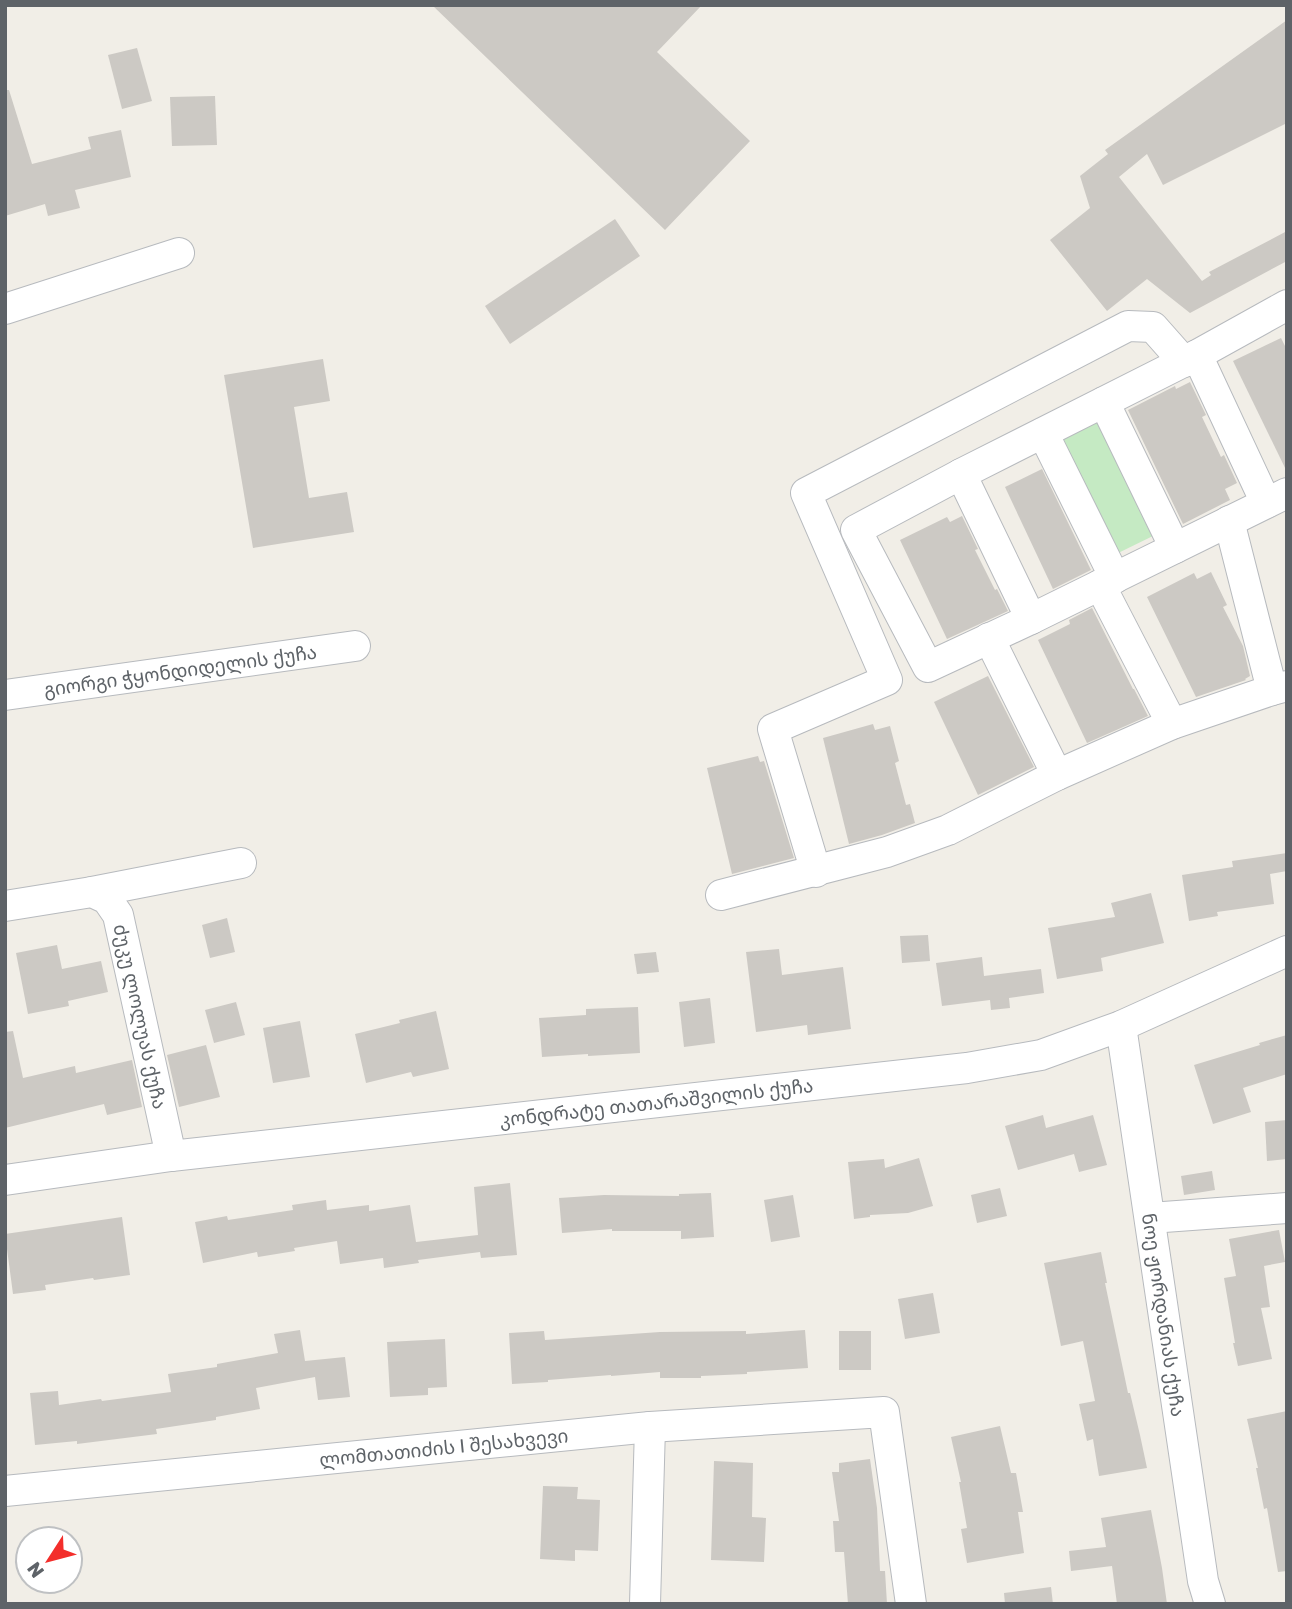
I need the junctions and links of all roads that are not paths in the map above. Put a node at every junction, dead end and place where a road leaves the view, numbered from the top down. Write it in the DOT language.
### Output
graph roads {
  1 [pos="179,253"];
  2 [pos="1287,306"];
  3 [pos="5,309"];
  4 [pos="1190,358"];
  5 [pos="1104,402"];
  6 [pos="1043,433"];
  7 [pos="961,474"];
  8 [pos="1277,498"];
  9 [pos="1229,521"];
  10 [pos="1175,548"];
  11 [pos="1107,581"];
  12 [pos="1031,619"];
  13 [pos="989,638"];
  14 [pos="355,646"];
  15 [pos="1279,688"];
  16 [pos="5,695"];
  17 [pos="1172,724"];
  18 [pos="1057,775"];
  19 [pos="240,863"];
  20 [pos="816,872"];
  21 [pos="92,892"];
  22 [pos="721,895"];
  23 [pos="5,906"];
  24 [pos="1287,951"];
  25 [pos="1121,1026"];
  26 [pos="171,1156"];
  27 [pos="5,1180"];
  28 [pos="1287,1208"];
  29 [pos="1150,1218"];
  30 [pos="650,1427"];
  31 [pos="5,1491"];
  32 [pos="645,1604"];
  33 [pos="911,1604"];
  34 [pos="1210,1604"];
  1 -- 3 [label="street"];
  2 -- 4 [label="street"];
  4 -- 5 [label="street"];
  4 -- 8 [label="street"];
  4 -- 20 [label="street"];
  5 -- 6 [label="street"];
  5 -- 10 [label="street"];
  6 -- 7 [label="street"];
  6 -- 11 [label="street"];
  7 -- 12 [label="street"];
  7 -- 13 [label="street"];
  8 -- 9 [label="street"];
  9 -- 10 [label="street"];
  9 -- 15 [label="street"];
  10 -- 11 [label="street"];
  11 -- 12 [label="street"];
  11 -- 17 [label="street"];
  12 -- 13 [label="street"];
  13 -- 18 [label="street"];
  14 -- 16 [label="street, გიორგი ჭყონდიდელის ქუჩა"];
  15 -- 17 [label="street"];
  17 -- 18 [label="street"];
  18 -- 20 [label="street"];
  19 -- 21 [label="street"];
  20 -- 22 [label="street"];
  21 -- 23 [label="street"];
  21 -- 26 [label="street, ძუკუ ლოლუას ქუჩა"];
  24 -- 25 [label="street, კონდრატე თათარაშვილის ქუჩა"];
  25 -- 26 [label="street, კონდრატე თათარაშვილის ქუჩა"];
  25 -- 29 [label="street, ნოე ჟორდანიას ქუჩა"];
  26 -- 27 [label="street, კონდრატე თათარაშვილის ქუჩა"];
  28 -- 29 [label="street"];
  29 -- 34 [label="street, ნოე ჟორდანიას ქუჩა"];
  30 -- 31 [label="street, ლომთათიძის I შესახვევი"];
  30 -- 32 [label="street"];
  30 -- 33 [label="street, ლომთათიძის I შესახვევი"];
}
